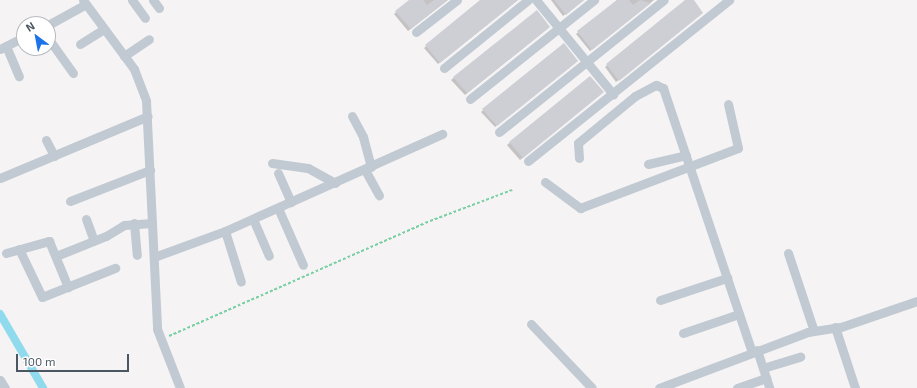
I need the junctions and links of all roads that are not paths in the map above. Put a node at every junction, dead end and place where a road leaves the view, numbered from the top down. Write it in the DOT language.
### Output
graph roads {
  1 [pos="132,0"];
  2 [pos="457,0"];
  3 [pos="528,0"];
  4 [pos="536,0"];
  5 [pos="594,0"];
  6 [pos="664,0"];
  7 [pos="729,0"];
  8 [pos="85,1"];
  9 [pos="145,18"];
  10 [pos="56,20"];
  11 [pos="559,28"];
  12 [pos="104,29"];
  13 [pos="416,32"];
  14 [pos="149,39"];
  15 [pos="16,41"];
  16 [pos="80,44"];
  17 [pos="3,48"];
  18 [pos="56,49"];
  19 [pos="124,56"];
  20 [pos="587,62"];
  21 [pos="444,68"];
  22 [pos="73,73"];
  23 [pos="19,76"];
  24 [pos="613,94"];
  25 [pos="470,98"];
  26 [pos="728,104"];
  27 [pos="148,116"];
  28 [pos="352,116"];
  29 [pos="500,132"];
  30 [pos="442,134"];
  31 [pos="46,140"];
  32 [pos="686,155"];
  33 [pos="54,156"];
  34 [pos="579,158"];
  35 [pos="528,161"];
  36 [pos="272,163"];
  37 [pos="648,164"];
  38 [pos="689,164"];
  39 [pos="368,168"];
  40 [pos="150,170"];
  41 [pos="278,173"];
  42 [pos="0,178"];
  43 [pos="545,182"];
  44 [pos="335,183"];
  45 [pos="378,195"];
  46 [pos="70,202"];
  47 [pos="291,202"];
  48 [pos="278,208"];
  49 [pos="86,219"];
  50 [pos="253,219"];
  51 [pos="134,223"];
  52 [pos="152,223"];
  53 [pos="225,231"];
  54 [pos="94,241"];
  55 [pos="19,249"];
  56 [pos="6,253"];
  57 [pos="788,253"];
  58 [pos="137,255"];
  59 [pos="56,256"];
  60 [pos="269,256"];
  61 [pos="154,257"];
  62 [pos="303,265"];
  63 [pos="115,268"];
  64 [pos="727,278"];
  65 [pos="241,282"];
  66 [pos="68,287"];
  67 [pos="660,300"];
  68 [pos="917,301"];
  69 [pos="739,314"];
  70 [pos="531,324"];
  71 [pos="835,327"];
  72 [pos="814,331"];
  73 [pos="683,333"];
  74 [pos="755,351"];
  75 [pos="800,357"];
  76 [pos="763,368"];
  77 [pos="766,378"];
  78 [pos="0,380"];
  79 [pos="743,387"];
  80 [pos="5,388"];
  81 [pos="180,388"];
  82 [pos="592,388"];
  83 [pos="659,388"];
  84 [pos="769,388"];
  85 [pos="855,388"];
  1 -- 9 [label="street"];
  2 -- 13 [label="street"];
  3 -- 21 [label="street"];
  4 -- 11 [label="street"];
  5 -- 11 [label="street"];
  6 -- 20 [label="street"];
  7 -- 24 [label="street"];
  8 -- 10 [label="street"];
  8 -- 12 [label="street"];
  11 -- 20 [label="street"];
  11 -- 25 [label="street"];
  12 -- 16 [label="street"];
  12 -- 19 [label="street"];
  14 -- 19 [label="street"];
  15 -- 17 [label="street"];
  17 -- 23 [label="street"];
  18 -- 22 [label="street"];
  19 -- 27 [label="street"];
  20 -- 24 [label="street"];
  20 -- 29 [label="street"];
  24 -- 35 [label="street"];
  26 -- 38 [label="street"];
  27 -- 33 [label="street"];
  27 -- 40 [label="street"];
  28 -- 39 [label="street"];
  30 -- 39 [label="street"];
  31 -- 33 [label="street"];
  32 -- 34 [label="street"];
  32 -- 37 [label="street"];
  32 -- 38 [label="street"];
  33 -- 42 [label="street"];
  36 -- 44 [label="street"];
  38 -- 43 [label="street"];
  38 -- 64 [label="street"];
  39 -- 44 [label="street"];
  39 -- 45 [label="street"];
  40 -- 46 [label="street"];
  40 -- 52 [label="street"];
  41 -- 47 [label="street"];
  44 -- 47 [label="street"];
  47 -- 48 [label="street"];
  48 -- 50 [label="street"];
  48 -- 62 [label="street"];
  49 -- 54 [label="street"];
  50 -- 53 [label="street"];
  50 -- 60 [label="street"];
  51 -- 52 [label="street"];
  51 -- 54 [label="street"];
  51 -- 58 [label="street"];
  52 -- 61 [label="street"];
  53 -- 61 [label="street"];
  53 -- 65 [label="street"];
  54 -- 59 [label="street"];
  55 -- 56 [label="street"];
  55 -- 59 [label="street"];
  55 -- 66 [label="street"];
  57 -- 72 [label="street"];
  59 -- 66 [label="street"];
  61 -- 81 [label="street"];
  63 -- 66 [label="street"];
  64 -- 67 [label="street"];
  64 -- 69 [label="street"];
  68 -- 71 [label="street"];
  69 -- 73 [label="street"];
  69 -- 74 [label="street"];
  70 -- 82 [label="street"];
  71 -- 72 [label="street"];
  71 -- 85 [label="street"];
  72 -- 74 [label="street"];
  74 -- 76 [label="street"];
  74 -- 83 [label="street"];
  75 -- 76 [label="street"];
  76 -- 77 [label="street"];
  77 -- 79 [label="street"];
  77 -- 84 [label="street"];
  78 -- 80 [label="street"];
}
